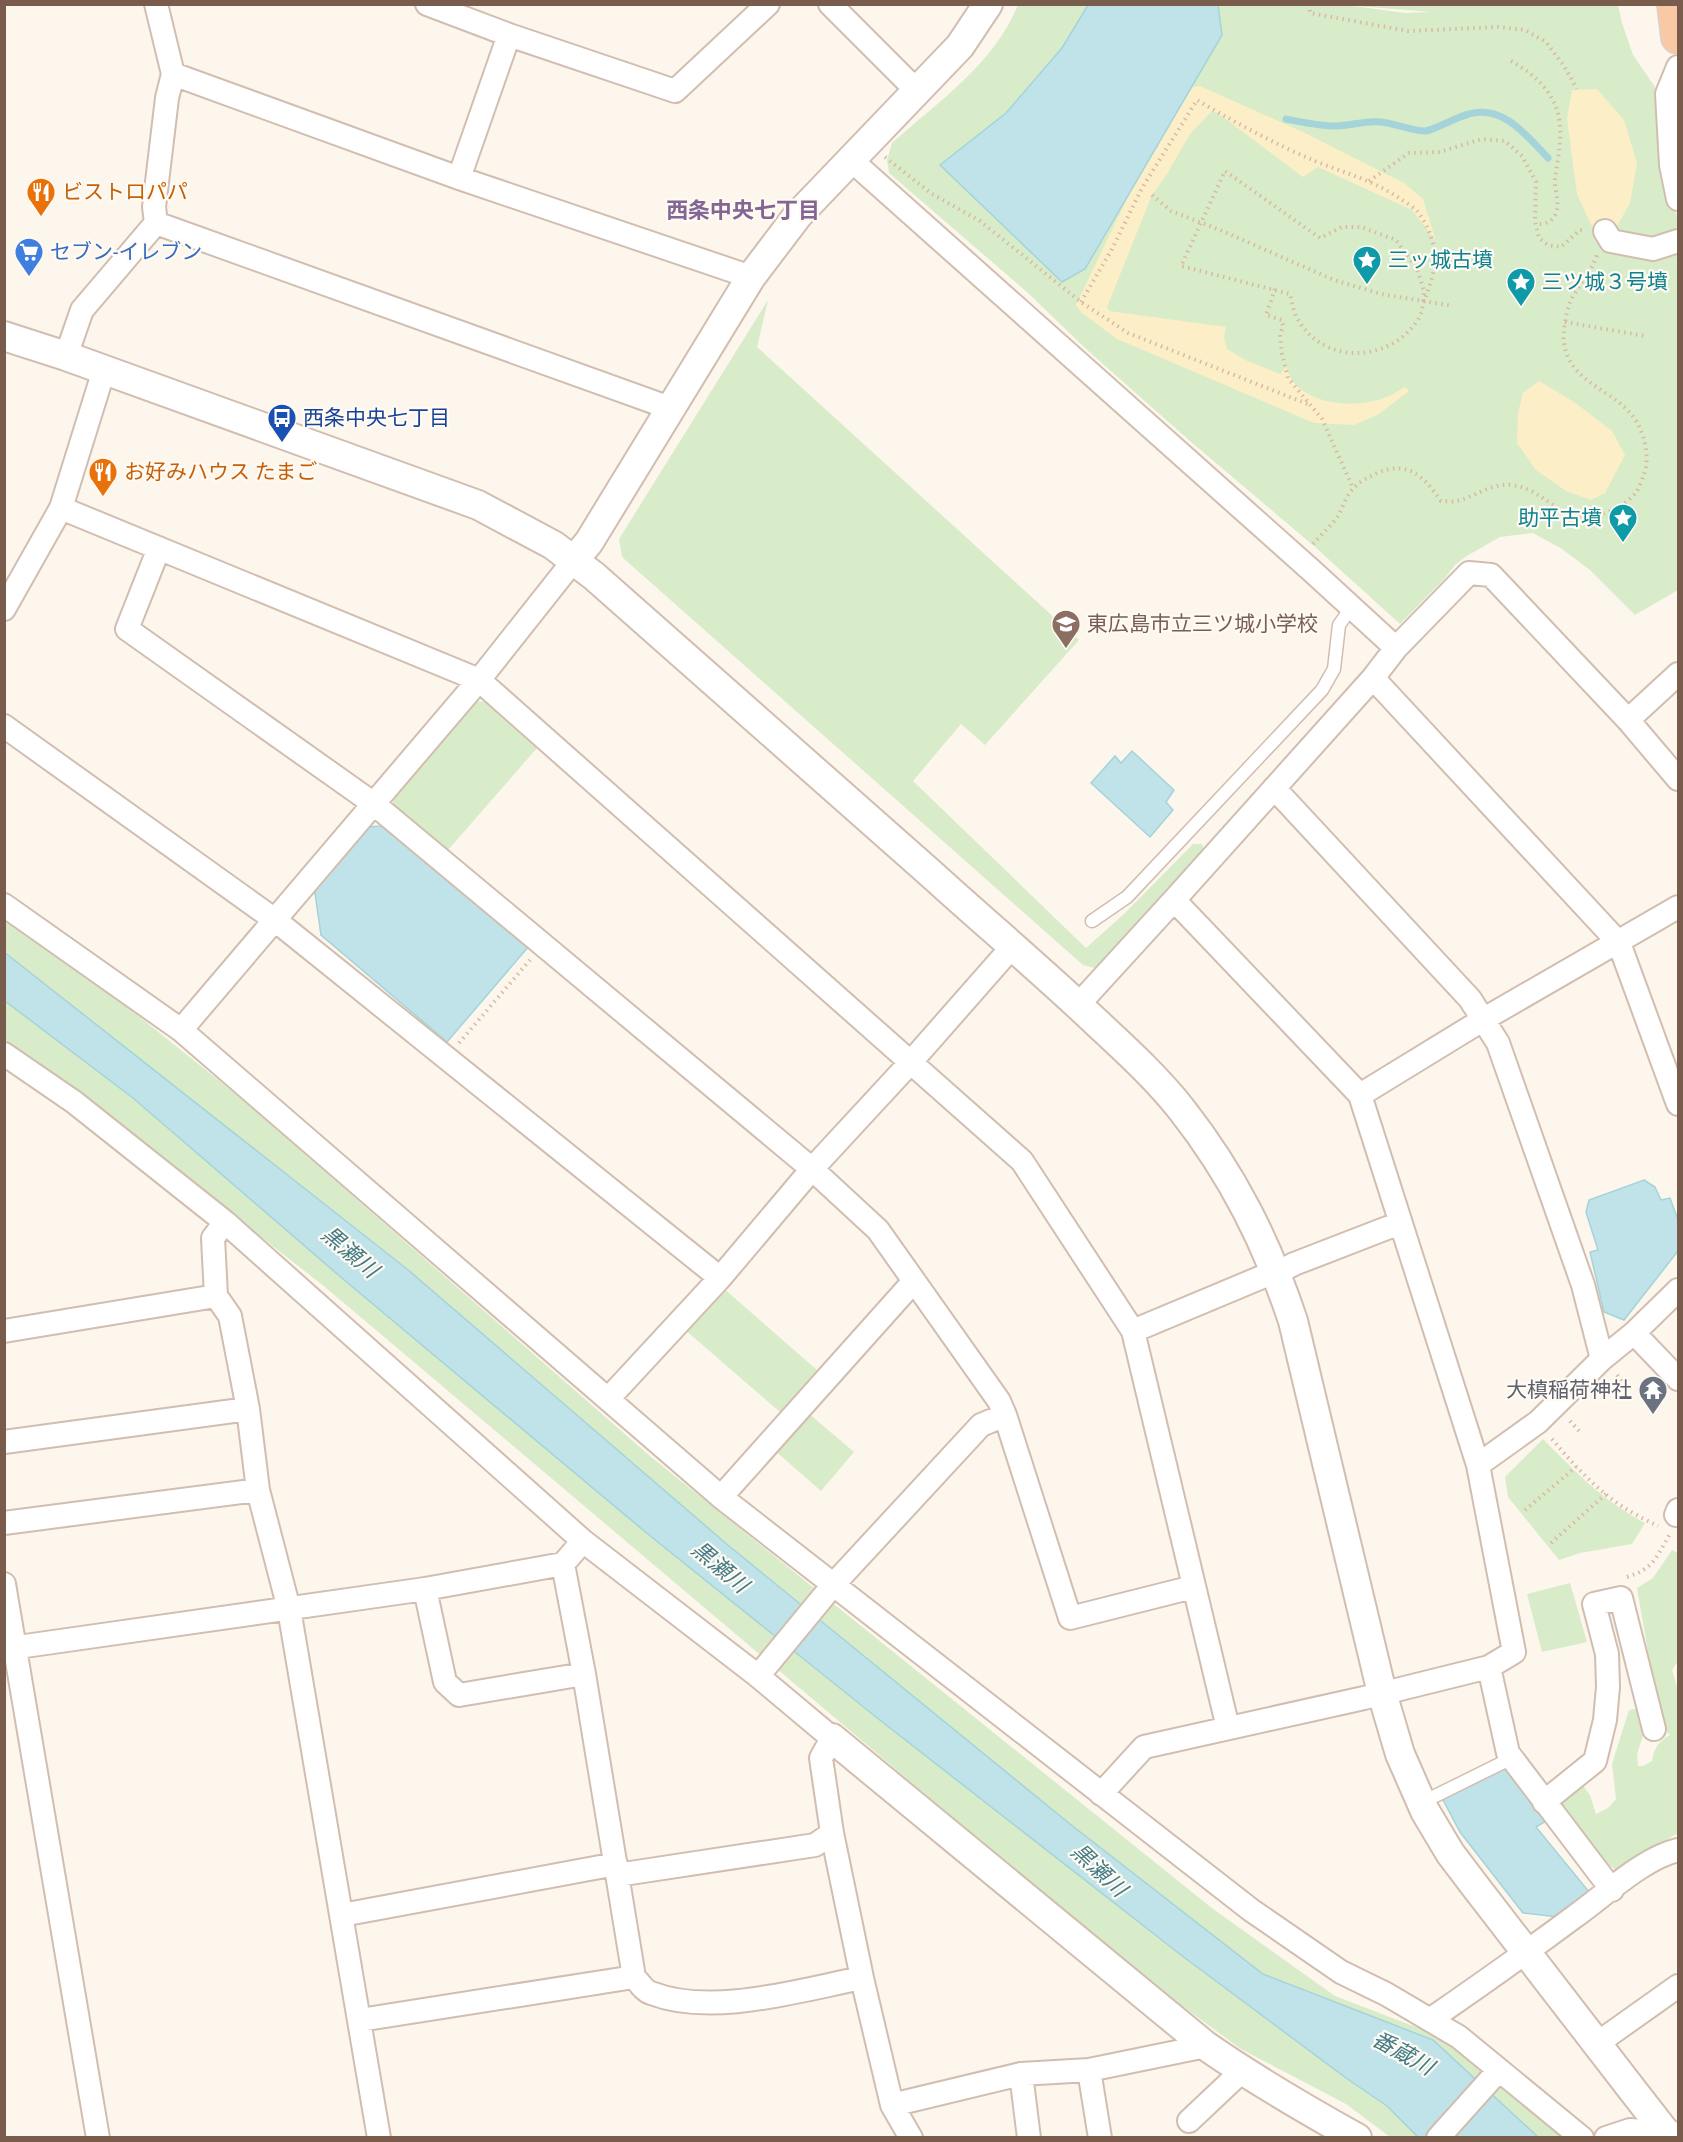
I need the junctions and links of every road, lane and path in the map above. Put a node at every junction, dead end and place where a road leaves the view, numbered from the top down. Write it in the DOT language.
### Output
graph roads {
  1 [pos="156,4"];
  2 [pos="427,4"];
  3 [pos="768,4"];
  4 [pos="830,4"];
  5 [pos="988,4"];
  6 [pos="1309,4"];
  7 [pos="509,35"];
  8 [pos="1511,61"];
  9 [pos="1678,67"];
  10 [pos="173,74"];
  11 [pos="919,89"];
  12 [pos="1577,89"];
  13 [pos="882,155"];
  14 [pos="851,160"];
  15 [pos="459,178"];
  16 [pos="1369,181"];
  17 [pos="1152,195"];
  18 [pos="1678,199"];
  19 [pos="1201,222"];
  20 [pos="156,223"];
  21 [pos="1536,224"];
  22 [pos="1605,231"];
  23 [pos="1678,241"];
  24 [pos="751,277"];
  25 [pos="1275,289"];
  26 [pos="1424,302"];
  27 [pos="1082,303"];
  28 [pos="1453,306"];
  29 [pos="1566,322"];
  30 [pos="4,336"];
  31 [pos="1645,336"];
  32 [pos="66,356"];
  33 [pos="104,370"];
  34 [pos="1310,405"];
  35 [pos="670,408"];
  36 [pos="1353,488"];
  37 [pos="61,508"];
  38 [pos="159,548"];
  39 [pos="1307,550"];
  40 [pos="574,560"];
  41 [pos="1351,608"];
  42 [pos="4,609"];
  43 [pos="1396,648"];
  44 [pos="1678,674"];
  45 [pos="1373,678"];
  46 [pos="478,680"];
  47 [pos="1628,720"];
  48 [pos="4,726"];
  49 [pos="1678,779"];
  50 [pos="1274,788"];
  51 [pos="374,804"];
  52 [pos="1174,900"];
  53 [pos="4,905"];
  54 [pos="1678,907"];
  55 [pos="275,920"];
  56 [pos="1092,921"];
  57 [pos="1619,943"];
  58 [pos="543,945"];
  59 [pos="1012,947"];
  60 [pos="1078,1005"];
  61 [pos="1484,1020"];
  62 [pos="181,1030"];
  63 [pos="4,1054"];
  64 [pos="447,1058"];
  65 [pos="910,1063"];
  66 [pos="1360,1095"];
  67 [pos="1678,1104"];
  68 [pos="812,1169"];
  69 [pos="225,1222"];
  70 [pos="1400,1223"];
  71 [pos="1277,1273"];
  72 [pos="720,1278"];
  73 [pos="914,1281"];
  74 [pos="1678,1290"];
  75 [pos="216,1296"];
  76 [pos="4,1331"];
  77 [pos="1132,1331"];
  78 [pos="1634,1333"];
  79 [pos="1602,1359"];
  80 [pos="1678,1379"];
  81 [pos="608,1399"];
  82 [pos="248,1409"];
  83 [pos="1005,1415"];
  84 [pos="4,1442"];
  85 [pos="1564,1454"];
  86 [pos="1478,1465"];
  87 [pos="1576,1467"];
  88 [pos="258,1490"];
  89 [pos="1606,1494"];
  90 [pos="721,1497"];
  91 [pos="1525,1510"];
  92 [pos="4,1523"];
  93 [pos="1676,1523"];
  94 [pos="583,1541"];
  95 [pos="1551,1543"];
  96 [pos="562,1564"];
  97 [pos="1624,1578"];
  98 [pos="4,1584"];
  99 [pos="831,1587"];
  100 [pos="1193,1587"];
  101 [pos="425,1589"];
  102 [pos="290,1609"];
  103 [pos="10,1648"];
  104 [pos="1489,1667"];
  105 [pos="761,1672"];
  106 [pos="584,1674"];
  107 [pos="1382,1693"];
  108 [pos="1228,1728"];
  109 [pos="1654,1730"];
  110 [pos="832,1738"];
  111 [pos="1512,1758"];
  112 [pos="1101,1794"];
  113 [pos="1435,1797"];
  114 [pos="1544,1802"];
  115 [pos="832,1833"];
  116 [pos="1678,1850"];
  117 [pos="616,1870"];
  118 [pos="1612,1890"];
  119 [pos="342,1915"];
  120 [pos="1526,1953"];
  121 [pos="634,1977"];
  122 [pos="862,1978"];
  123 [pos="1678,1986"];
  124 [pos="1431,2019"];
  125 [pos="360,2020"];
  126 [pos="1598,2045"];
  127 [pos="1206,2046"];
  128 [pos="1089,2070"];
  129 [pos="1242,2071"];
  130 [pos="1496,2073"];
  131 [pos="1021,2074"];
  132 [pos="892,2105"];
  133 [pos="1189,2121"];
  134 [pos="1672,2135"];
  135 [pos="98,2138"];
  136 [pos="379,2138"];
  137 [pos="911,2138"];
  138 [pos="1029,2138"];
  139 [pos="1100,2138"];
  140 [pos="1357,2138"];
  141 [pos="1438,2138"];
  142 [pos="1582,2138"];
  143 [pos="1606,2138"];
  1 -- 10 [label="street"];
  2 -- 7 [label="street"];
  3 -- 7 [label="street"];
  4 -- 11 [label="street"];
  5 -- 11 [label="street"];
  6 -- 12 [label="path"];
  7 -- 15 [label="street"];
  8 -- 21 [label="path"];
  9 -- 18 [label="street"];
  10 -- 15 [label="street"];
  10 -- 20 [label="street"];
  11 -- 14 [label="street"];
  13 -- 27 [label="path"];
  14 -- 24 [label="street"];
  14 -- 41 [label="street"];
  15 -- 24 [label="street"];
  16 -- 21 [label="path"];
  16 -- 26 [label="path"];
  16 -- 27 [label="path"];
  17 -- 19 [label="path"];
  19 -- 25 [label="path"];
  19 -- 26 [label="path"];
  19 -- 26 [label="path"];
  20 -- 32 [label="street"];
  20 -- 35 [label="street"];
  21 -- 22 [label="path"];
  22 -- 23 [label="street"];
  22 -- 29 [label="path"];
  24 -- 35 [label="street"];
  25 -- 26 [label="path"];
  25 -- 34 [label="path"];
  26 -- 28 [label="path"];
  27 -- 34 [label="path"];
  29 -- 31 [label="path"];
  29 -- 36 [label="path"];
  30 -- 32 [label="street"];
  32 -- 33 [label="street"];
  33 -- 37 [label="street"];
  33 -- 40 [label="street"];
  34 -- 36 [label="path"];
  35 -- 40 [label="street"];
  36 -- 39 [label="path"];
  37 -- 38 [label="street"];
  37 -- 42 [label="street"];
  38 -- 46 [label="street"];
  38 -- 51 [label="street"];
  40 -- 46 [label="street"];
  40 -- 59 [label="street"];
  41 -- 43 [label="street"];
  41 -- 56 [label="lane"];
  43 -- 45 [label="street"];
  43 -- 47 [label="street"];
  44 -- 47 [label="street"];
  45 -- 50 [label="street"];
  45 -- 57 [label="street"];
  46 -- 51 [label="street"];
  46 -- 65 [label="street"];
  47 -- 49 [label="street"];
  48 -- 55 [label="street"];
  50 -- 52 [label="street"];
  50 -- 61 [label="street"];
  51 -- 55 [label="street"];
  51 -- 58 [label="street"];
  52 -- 60 [label="street"];
  52 -- 66 [label="street"];
  53 -- 62 [label="street"];
  54 -- 57 [label="street"];
  55 -- 62 [label="street"];
  55 -- 64 [label="street"];
  57 -- 61 [label="street"];
  57 -- 67 [label="street"];
  58 -- 64 [label="path"];
  58 -- 68 [label="street"];
  59 -- 60 [label="street"];
  59 -- 65 [label="street"];
  60 -- 71 [label="street"];
  61 -- 66 [label="street"];
  61 -- 79 [label="street"];
  62 -- 81 [label="street"];
  63 -- 69 [label="street"];
  64 -- 72 [label="street"];
  65 -- 68 [label="street"];
  65 -- 77 [label="street"];
  66 -- 70 [label="street"];
  68 -- 72 [label="street"];
  68 -- 73 [label="street"];
  69 -- 75 [label="street"];
  69 -- 94 [label="street"];
  70 -- 71 [label="street"];
  70 -- 86 [label="street"];
  71 -- 77 [label="street"];
  71 -- 107 [label="street"];
  72 -- 81 [label="street"];
  73 -- 83 [label="street"];
  73 -- 90 [label="street"];
  74 -- 78 [label="street"];
  75 -- 76 [label="street"];
  75 -- 82 [label="street"];
  77 -- 100 [label="street"];
  78 -- 79 [label="street"];
  78 -- 80 [label="street"];
  79 -- 86 [label="street"];
  81 -- 90 [label="street"];
  82 -- 84 [label="street"];
  82 -- 88 [label="street"];
  83 -- 99 [label="street"];
  83 -- 100 [label="street"];
  85 -- 87 [label="path"];
  86 -- 104 [label="street"];
  87 -- 89 [label="path"];
  87 -- 91 [label="path"];
  88 -- 92 [label="street"];
  88 -- 102 [label="street"];
  89 -- 93 [label="path"];
  89 -- 95 [label="path"];
  90 -- 99 [label="street"];
  93 -- 97 [label="path"];
  94 -- 96 [label="street"];
  94 -- 105 [label="street"];
  96 -- 101 [label="street"];
  96 -- 106 [label="street"];
  98 -- 103 [label="street"];
  99 -- 105 [label="street"];
  99 -- 112 [label="street"];
  100 -- 108 [label="street"];
  101 -- 102 [label="street"];
  101 -- 106 [label="street"];
  102 -- 103 [label="street"];
  102 -- 119 [label="street"];
  103 -- 135 [label="street"];
  104 -- 107 [label="street"];
  104 -- 111 [label="street"];
  105 -- 110 [label="street"];
  106 -- 117 [label="street"];
  107 -- 108 [label="street"];
  107 -- 120 [label="street"];
  108 -- 112 [label="street"];
  109 -- 114 [label="street"];
  110 -- 115 [label="street"];
  110 -- 127 [label="street"];
  111 -- 113 [label="lane"];
  111 -- 114 [label="street"];
  112 -- 124 [label="street"];
  114 -- 118 [label="street"];
  115 -- 117 [label="street"];
  115 -- 122 [label="street"];
  116 -- 118 [label="street"];
  117 -- 119 [label="street"];
  117 -- 121 [label="street"];
  118 -- 120 [label="street"];
  119 -- 125 [label="street"];
  120 -- 124 [label="street"];
  120 -- 126 [label="street"];
  121 -- 122 [label="street"];
  121 -- 125 [label="street"];
  122 -- 132 [label="street"];
  123 -- 126 [label="street"];
  124 -- 130 [label="street"];
  125 -- 136 [label="street"];
  126 -- 134 [label="street"];
  127 -- 128 [label="street"];
  127 -- 129 [label="street"];
  128 -- 131 [label="street"];
  128 -- 139 [label="street"];
  129 -- 133 [label="street"];
  129 -- 140 [label="street"];
  130 -- 141 [label="street"];
  130 -- 142 [label="street"];
  131 -- 132 [label="street"];
  131 -- 138 [label="street"];
  132 -- 137 [label="street"];
  134 -- 143 [label="street"];
}
